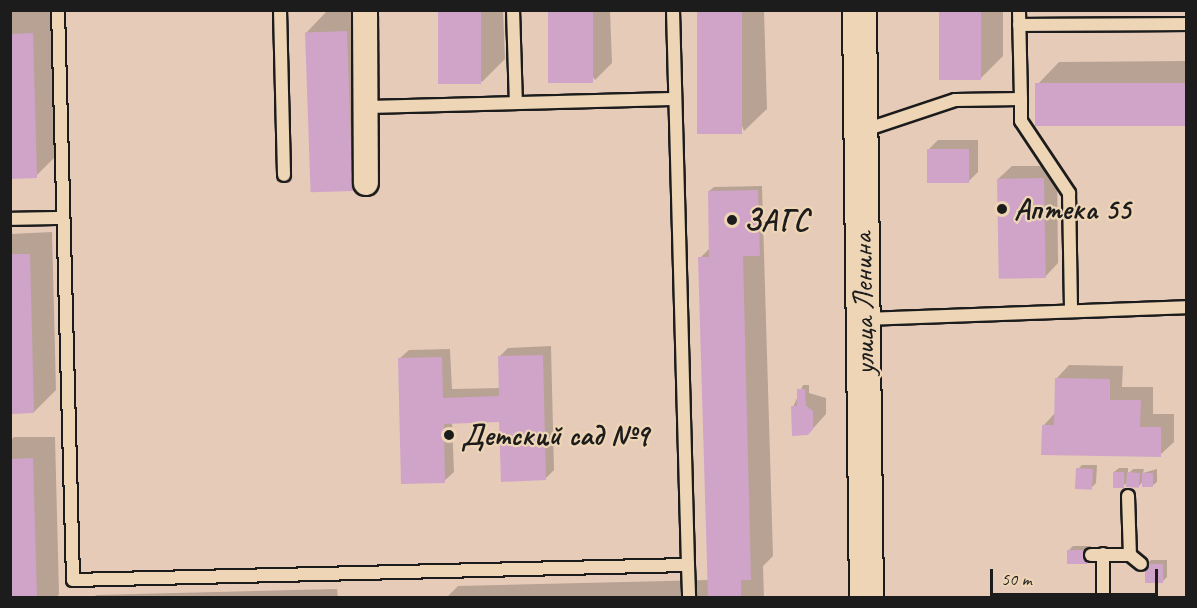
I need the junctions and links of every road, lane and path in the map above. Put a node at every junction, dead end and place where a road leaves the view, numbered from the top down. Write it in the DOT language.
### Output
graph roads {
  1 [pos="58,10"];
  2 [pos="280,10"];
  3 [pos="365,10"];
  4 [pos="513,10"];
  5 [pos="673,10"];
  6 [pos="859,10"];
  7 [pos="1019,10"];
  8 [pos="1186,24"];
  9 [pos="1019,25"];
  10 [pos="675,99"];
  11 [pos="1021,99"];
  12 [pos="516,103"];
  13 [pos="365,107"];
  14 [pos="861,131"];
  15 [pos="284,176"];
  16 [pos="366,183"];
  17 [pos="63,218"];
  18 [pos="10,219"];
  19 [pos="1186,307"];
  20 [pos="1071,309"];
  21 [pos="863,320"];
  22 [pos="1128,496"];
  23 [pos="1130,555"];
  24 [pos="1141,564"];
  25 [pos="688,565"];
  26 [pos="689,597"];
  27 [pos="866,597"];
  28 [pos="1103,597"];
  1 -- 17 [label="lane"];
  2 -- 15 [label="lane"];
  3 -- 13 [label="street"];
  4 -- 12 [label="lane"];
  5 -- 10 [label="lane"];
  6 -- 14 [label="main road, улица Ленина"];
  7 -- 9 [label="lane"];
  8 -- 9 [label="lane"];
  9 -- 11 [label="lane"];
  10 -- 12 [label="lane"];
  10 -- 25 [label="lane"];
  11 -- 14 [label="lane"];
  11 -- 20 [label="lane"];
  12 -- 13 [label="lane"];
  13 -- 16 [label="street"];
  14 -- 21 [label="main road, улица Ленина"];
  17 -- 18 [label="lane"];
  17 -- 25 [label="lane"];
  19 -- 20 [label="lane"];
  20 -- 21 [label="lane"];
  21 -- 27 [label="main road, улица Ленина"];
  22 -- 23 [label="lane"];
  23 -- 24 [label="lane"];
  23 -- 28 [label="lane"];
  25 -- 26 [label="lane"];
}
